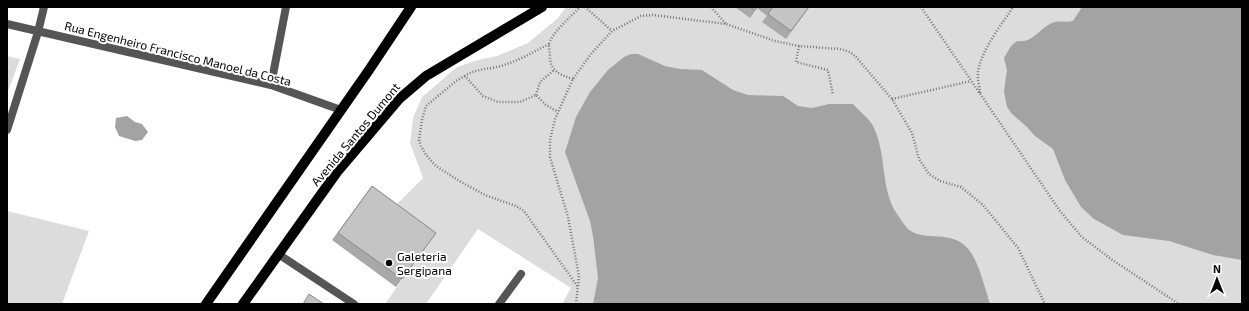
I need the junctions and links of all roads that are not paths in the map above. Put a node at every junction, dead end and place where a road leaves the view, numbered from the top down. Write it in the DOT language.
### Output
graph roads {
  1 [pos="44,7"];
  2 [pos="286,7"];
  3 [pos="411,7"];
  4 [pos="542,7"];
  5 [pos="7,24"];
  6 [pos="38,32"];
  7 [pos="271,85"];
  8 [pos="341,110"];
  9 [pos="7,130"];
  10 [pos="278,254"];
  11 [pos="521,274"];
  12 [pos="206,304"];
  13 [pos="243,304"];
  14 [pos="354,304"];
  15 [pos="499,304"];
  1 -- 6 [label="street"];
  2 -- 7 [label="street"];
  3 -- 8 [label="main road, Avenida Santos Dumont"];
  4 -- 10 [label="main road, Avenida Santos Dumont"];
  5 -- 6 [label="street, Rua Engenheiro Francisco Manoel da Costa"];
  6 -- 7 [label="street, Rua Engenheiro Francisco Manoel da Costa"];
  6 -- 9 [label="street"];
  7 -- 8 [label="street, Rua Engenheiro Francisco Manoel da Costa"];
  8 -- 12 [label="main road, Avenida Santos Dumont"];
  10 -- 13 [label="main road, Avenida Santos Dumont"];
  10 -- 14 [label="street"];
  11 -- 15 [label="street"];
}
